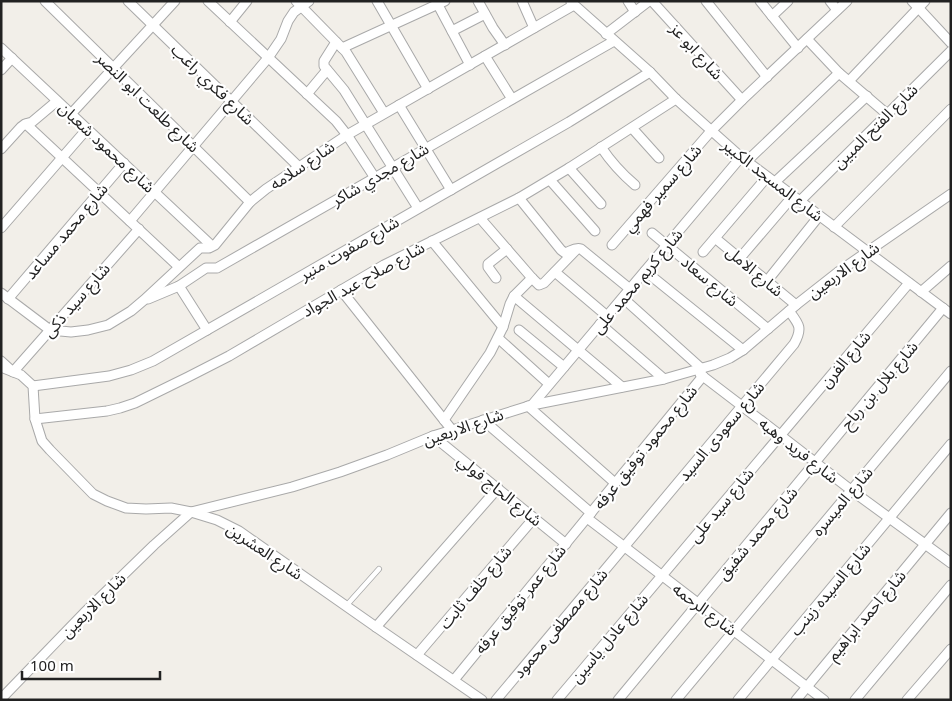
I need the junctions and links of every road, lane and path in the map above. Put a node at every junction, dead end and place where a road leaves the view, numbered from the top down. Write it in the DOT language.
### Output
graph roads {
  1 [pos="45,1"];
  2 [pos="128,1"];
  3 [pos="175,1"];
  4 [pos="208,1"];
  5 [pos="247,1"];
  6 [pos="377,1"];
  7 [pos="478,1"];
  8 [pos="522,1"];
  9 [pos="628,1"];
  10 [pos="651,1"];
  11 [pos="706,1"];
  12 [pos="760,1"];
  13 [pos="788,1"];
  14 [pos="830,1"];
  15 [pos="847,1"];
  16 [pos="302,3"];
  17 [pos="441,3"];
  18 [pos="572,3"];
  19 [pos="918,4"];
  20 [pos="837,10"];
  21 [pos="635,12"];
  22 [pos="485,14"];
  23 [pos="772,16"];
  24 [pos="230,22"];
  25 [pos="153,25"];
  26 [pos="391,26"];
  27 [pos="534,28"];
  28 [pos="452,31"];
  29 [pos="606,34"];
  30 [pos="807,39"];
  31 [pos="614,41"];
  32 [pos="951,43"];
  33 [pos="339,45"];
  34 [pos="505,45"];
  35 [pos="1,48"];
  36 [pos="798,48"];
  37 [pos="951,51"];
  38 [pos="485,56"];
  39 [pos="12,58"];
  40 [pos="268,58"];
  41 [pos="470,65"];
  42 [pos="113,68"];
  43 [pos="1,70"];
  44 [pos="327,70"];
  45 [pos="650,72"];
  46 [pos="839,73"];
  47 [pos="767,77"];
  48 [pos="848,81"];
  49 [pos="428,89"];
  50 [pos="307,94"];
  51 [pos="866,96"];
  52 [pos="512,99"];
  53 [pos="676,99"];
  54 [pos="742,100"];
  55 [pos="57,101"];
  56 [pos="231,101"];
  57 [pos="399,105"];
  58 [pos="951,110"];
  59 [pos="71,114"];
  60 [pos="384,114"];
  61 [pos="887,114"];
  62 [pos="26,124"];
  63 [pos="366,124"];
  64 [pos="632,128"];
  65 [pos="87,129"];
  66 [pos="711,131"];
  67 [pos="347,134"];
  68 [pos="193,146"];
  69 [pos="602,147"];
  70 [pos="426,148"];
  71 [pos="1,149"];
  72 [pos="62,157"];
  73 [pos="659,158"];
  74 [pos="744,160"];
  75 [pos="124,163"];
  76 [pos="299,167"];
  77 [pos="392,167"];
  78 [pos="569,168"];
  79 [pos="375,178"];
  80 [pos="550,180"];
  81 [pos="771,180"];
  82 [pos="634,186"];
  83 [pos="451,190"];
  84 [pos="99,192"];
  85 [pos="154,192"];
  86 [pos="951,194"];
  87 [pos="519,198"];
  88 [pos="796,199"];
  89 [pos="250,202"];
  90 [pos="601,204"];
  91 [pos="418,208"];
  92 [pos="819,216"];
  93 [pos="480,218"];
  94 [pos="130,221"];
  95 [pos="834,227"];
  96 [pos="1,228"];
  97 [pos="139,229"];
  98 [pos="595,231"];
  99 [pos="652,233"];
  100 [pos="715,238"];
  101 [pos="432,241"];
  102 [pos="612,245"];
  103 [pos="212,246"];
  104 [pos="667,246"];
  105 [pos="578,248"];
  106 [pos="507,249"];
  107 [pos="703,252"];
  108 [pos="867,252"];
  109 [pos="740,258"];
  110 [pos="951,266"];
  111 [pos="179,267"];
  112 [pos="645,271"];
  113 [pos="555,272"];
  114 [pos="496,278"];
  115 [pos="532,278"];
  116 [pos="767,281"];
  117 [pos="909,283"];
  118 [pos="179,286"];
  119 [pos="630,289"];
  120 [pos="341,290"];
  121 [pos="921,292"];
  122 [pos="5,296"];
  123 [pos="514,296"];
  124 [pos="623,298"];
  125 [pos="144,300"];
  126 [pos="796,305"];
  127 [pos="788,311"];
  128 [pos="947,311"];
  129 [pos="607,316"];
  130 [pos="600,324"];
  131 [pos="503,326"];
  132 [pos="768,329"];
  133 [pos="50,330"];
  134 [pos="207,330"];
  135 [pos="519,330"];
  136 [pos="498,338"];
  137 [pos="578,350"];
  138 [pos="743,350"];
  139 [pos="1,361"];
  140 [pos="1,367"];
  141 [pos="564,367"];
  142 [pos="951,371"];
  143 [pos="13,372"];
  144 [pos="700,372"];
  145 [pos="664,379"];
  146 [pos="549,384"];
  147 [pos="33,386"];
  148 [pos="622,387"];
  149 [pos="530,405"];
  150 [pos="742,406"];
  151 [pos="35,419"];
  152 [pos="444,420"];
  153 [pos="483,420"];
  154 [pos="452,430"];
  155 [pos="780,435"];
  156 [pos="433,436"];
  157 [pos="951,444"];
  158 [pos="815,462"];
  159 [pos="615,483"];
  160 [pos="498,488"];
  161 [pos="851,490"];
  162 [pos="191,512"];
  163 [pos="951,513"];
  164 [pos="589,516"];
  165 [pos="534,518"];
  166 [pos="888,519"];
  167 [pos="566,544"];
  168 [pos="925,544"];
  169 [pos="624,547"];
  170 [pos="951,563"];
  171 [pos="379,569"];
  172 [pos="662,576"];
  173 [pos="951,585"];
  174 [pos="698,604"];
  175 [pos="346,606"];
  176 [pos="376,627"];
  177 [pos="734,630"];
  178 [pos="951,649"];
  179 [pos="416,656"];
  180 [pos="772,659"];
  181 [pos="454,680"];
  182 [pos="807,686"];
  183 [pos="1,700"];
  184 [pos="482,700"];
  185 [pos="496,700"];
  186 [pos="557,700"];
  187 [pos="618,700"];
  188 [pos="676,700"];
  189 [pos="738,700"];
  190 [pos="796,700"];
  191 [pos="824,700"];
  192 [pos="855,700"];
  193 [pos="907,700"];
  1 -- 42 [label="street, شارع طلعت ابو النصر"];
  2 -- 25 [label="street, شارع فكري راغب"];
  3 -- 25 [label="street"];
  4 -- 24 [label="street"];
  5 -- 24 [label="street"];
  6 -- 26 [label="street"];
  7 -- 22 [label="street"];
  8 -- 27 [label="street"];
  9 -- 21 [label="street"];
  10 -- 21 [label="street"];
  10 -- 54 [label="street, شارع ابو عز"];
  11 -- 47 [label="street"];
  12 -- 23 [label="street"];
  13 -- 23 [label="street"];
  14 -- 20 [label="street"];
  15 -- 20 [label="street, شارع سمير فهمي"];
  16 -- 33 [label="street"];
  16 -- 40 [label="street"];
  17 -- 26 [label="street"];
  17 -- 28 [label="street"];
  18 -- 27 [label="street, شارع سلامه"];
  18 -- 29 [label="street, شارع المسجد الكبير"];
  19 -- 32 [label="street"];
  19 -- 48 [label="street"];
  20 -- 30 [label="street, شارع سمير فهمي"];
  21 -- 29 [label="street"];
  22 -- 28 [label="street"];
  22 -- 34 [label="street"];
  23 -- 36 [label="street"];
  24 -- 40 [label="street"];
  25 -- 42 [label="street"];
  25 -- 56 [label="street, شارع فكري راغب"];
  26 -- 33 [label="street"];
  26 -- 49 [label="street"];
  27 -- 34 [label="street, شارع سلامه"];
  28 -- 41 [label="street"];
  29 -- 31 [label="street, شارع المسجد الكبير"];
  30 -- 36 [label="street, شارع سمير فهمي"];
  30 -- 46 [label="street"];
  31 -- 45 [label="street, شارع المسجد الكبير"];
  31 -- 52 [label="street, شارع مجدي شاكر"];
  33 -- 44 [label="street"];
  33 -- 60 [label="street"];
  34 -- 38 [label="street, شارع سلامه"];
  35 -- 39 [label="street, شارع محمود شعبان"];
  36 -- 47 [label="street, شارع سمير فهمي"];
  37 -- 61 [label="street, شارع الفتح المبين"];
  38 -- 41 [label="street, شارع سلامه"];
  38 -- 52 [label="street"];
  39 -- 43 [label="street"];
  39 -- 55 [label="street, شارع محمود شعبان"];
  40 -- 50 [label="street"];
  40 -- 56 [label="street"];
  41 -- 49 [label="street, شارع سلامه"];
  42 -- 59 [label="street"];
  42 -- 68 [label="street, شارع طلعت ابو النصر"];
  44 -- 50 [label="street"];
  44 -- 63 [label="street"];
  45 -- 53 [label="street, شارع المسجد الكبير"];
  45 -- 83 [label="street, شارع صفوت منير"];
  46 -- 48 [label="street"];
  46 -- 74 [label="street, شارع كريم محمد على"];
  47 -- 54 [label="street, شارع سمير فهمي"];
  48 -- 51 [label="street"];
  49 -- 57 [label="street, شارع سلامه"];
  50 -- 67 [label="street"];
  51 -- 61 [label="street"];
  51 -- 81 [label="street"];
  52 -- 70 [label="street, شارع مجدي شاكر"];
  53 -- 64 [label="street, شارع صلاح عبد الجواد"];
  53 -- 66 [label="street, شارع المسجد الكبير"];
  54 -- 66 [label="street, شارع سمير فهمي"];
  55 -- 59 [label="street, شارع محمود شعبان"];
  55 -- 62 [label="street"];
  56 -- 68 [label="street"];
  56 -- 76 [label="street, شارع فكري راغب"];
  57 -- 60 [label="street, شارع سلامه"];
  57 -- 70 [label="street"];
  58 -- 95 [label="street"];
  59 -- 65 [label="street, شارع محمود شعبان"];
  60 -- 63 [label="street, شارع سلامه"];
  61 -- 88 [label="street, شارع الفتح المبين"];
  62 -- 71 [label="street"];
  62 -- 72 [label="street"];
  63 -- 67 [label="street, شارع سلامه"];
  63 -- 77 [label="street"];
  64 -- 69 [label="street, شارع صلاح عبد الجواد"];
  64 -- 73 [label="street"];
  65 -- 72 [label="street"];
  65 -- 75 [label="street, شارع محمود شعبان"];
  66 -- 74 [label="street, شارع المسجد الكبير"];
  66 -- 102 [label="street, شارع سمير فهمي"];
  67 -- 76 [label="street, شارع سلامه"];
  67 -- 79 [label="street"];
  68 -- 85 [label="street"];
  68 -- 89 [label="street, شارع طلعت ابو النصر"];
  69 -- 78 [label="street, شارع صلاح عبد الجواد"];
  69 -- 82 [label="street"];
  70 -- 77 [label="street, شارع مجدي شاكر"];
  70 -- 83 [label="street"];
  72 -- 84 [label="street"];
  72 -- 96 [label="street"];
  74 -- 81 [label="street, شارع المسجد الكبير"];
  74 -- 104 [label="street, شارع كريم محمد على"];
  75 -- 84 [label="street, شارع محمد مساعد"];
  75 -- 85 [label="street, شارع محمود شعبان"];
  76 -- 89 [label="street, شارع سلامه"];
  77 -- 79 [label="street, شارع مجدي شاكر"];
  77 -- 91 [label="street"];
  78 -- 80 [label="street, شارع صلاح عبد الجواد"];
  78 -- 90 [label="street"];
  79 -- 118 [label="street, شارع مجدي شاكر"];
  80 -- 87 [label="street, شارع صلاح عبد الجواد"];
  80 -- 98 [label="street"];
  81 -- 88 [label="street, شارع المسجد الكبير"];
  81 -- 100 [label="street"];
  83 -- 91 [label="street, شارع صفوت منير"];
  84 -- 94 [label="street"];
  84 -- 122 [label="street, شارع محمد مساعد"];
  85 -- 94 [label="street"];
  85 -- 103 [label="street, شارع محمود شعبان"];
  86 -- 108 [label="street, شارع الاربعين"];
  87 -- 93 [label="street, شارع صلاح عبد الجواد"];
  87 -- 105 [label="street"];
  88 -- 92 [label="street, شارع المسجد الكبير"];
  88 -- 109 [label="street, شارع الفتح المبين"];
  89 -- 103 [label="street, شارع سلامه"];
  91 -- 134 [label="street, شارع صفوت منير"];
  92 -- 95 [label="street, شارع المسجد الكبير"];
  92 -- 116 [label="street"];
  93 -- 101 [label="street, شارع صلاح عبد الجواد"];
  93 -- 106 [label="street"];
  94 -- 97 [label="street"];
  95 -- 108 [label="street, شارع المسجد الكبير"];
  97 -- 111 [label="street"];
  97 -- 133 [label="street, شارع سيد ذكى"];
  99 -- 104 [label="street, شارع سعاد"];
  100 -- 107 [label="street"];
  100 -- 109 [label="street, شارع الامل"];
  101 -- 120 [label="street, شارع صلاح عبد الجواد"];
  101 -- 131 [label="street"];
  103 -- 111 [label="street, شارع سلامه"];
  104 -- 112 [label="street, شارع كريم محمد على"];
  104 -- 132 [label="street, شارع سعاد"];
  105 -- 113 [label="street"];
  105 -- 119 [label="street"];
  106 -- 114 [label="street"];
  106 -- 115 [label="street"];
  108 -- 117 [label="street, شارع المسجد الكبير"];
  108 -- 126 [label="street, شارع الاربعين"];
  109 -- 116 [label="street, شارع الامل"];
  110 -- 121 [label="street"];
  111 -- 125 [label="street, شارع سلامه"];
  112 -- 119 [label="street, شارع كريم محمد على"];
  112 -- 138 [label="street"];
  113 -- 115 [label="street"];
  113 -- 129 [label="street"];
  115 -- 123 [label="street"];
  116 -- 126 [label="street, شارع الامل"];
  117 -- 121 [label="street, شارع المسجد الكبير"];
  117 -- 155 [label="street, شارع الفرن"];
  118 -- 125 [label="street, شارع مجدي شاكر"];
  118 -- 134 [label="street"];
  119 -- 124 [label="street, شارع كريم محمد على"];
  120 -- 151 [label="street, شارع صلاح عبد الجواد"];
  120 -- 152 [label="street"];
  121 -- 128 [label="street, شارع المسجد الكبير"];
  122 -- 133 [label="street"];
  123 -- 131 [label="street"];
  123 -- 137 [label="street"];
  124 -- 129 [label="street, شارع كريم محمد على"];
  124 -- 144 [label="street, شارع فريد وهبه"];
  125 -- 133 [label="street, شارع سلامه"];
  126 -- 127 [label="street, شارع الاربعين"];
  127 -- 132 [label="street, شارع الاربعين"];
  127 -- 150 [label="street, شارع سعودى السيد"];
  128 -- 158 [label="street, شارع بلال بن رباح"];
  129 -- 130 [label="street, شارع كريم محمد على"];
  130 -- 137 [label="street, شارع كريم محمد على"];
  130 -- 145 [label="street"];
  131 -- 136 [label="street"];
  132 -- 138 [label="street, شارع الاربعين"];
  133 -- 143 [label="street, شارع سيد ذكى"];
  134 -- 147 [label="street, شارع صفوت منير"];
  135 -- 141 [label="street"];
  136 -- 146 [label="street"];
  136 -- 152 [label="street"];
  137 -- 141 [label="street, شارع كريم محمد على"];
  137 -- 148 [label="street"];
  138 -- 144 [label="street, شارع الاربعين"];
  139 -- 143 [label="street"];
  140 -- 143 [label="street"];
  141 -- 146 [label="street, شارع كريم محمد على"];
  142 -- 161 [label="street, شارع الميسره"];
  143 -- 147 [label="street"];
  144 -- 145 [label="street, شارع الاربعين"];
  144 -- 150 [label="street, شارع فريد وهبه"];
  144 -- 159 [label="street, شارع محمود توفيق عرفه"];
  145 -- 148 [label="street, شارع الاربعين"];
  146 -- 149 [label="street, شارع كريم محمد على"];
  147 -- 151 [label="street, شارع العشرين"];
  148 -- 149 [label="street, شارع الاربعين"];
  149 -- 153 [label="street, شارع الاربعين"];
  149 -- 159 [label="street"];
  150 -- 155 [label="street, شارع فريد وهبه"];
  150 -- 169 [label="street, شارع سعودى السيد"];
  151 -- 162 [label="street, شارع العشرين"];
  152 -- 154 [label="street"];
  153 -- 154 [label="street, شارع الاربعين"];
  153 -- 164 [label="street, شارع الرحمه"];
  154 -- 156 [label="street, شارع الاربعين"];
  155 -- 158 [label="street, شارع فريد وهبه"];
  155 -- 172 [label="street, شارع سيد على"];
  156 -- 160 [label="street, شارع الحاج فولي"];
  156 -- 162 [label="street, شارع الاربعين"];
  157 -- 166 [label="street, شارع السيده زينب"];
  158 -- 161 [label="street, شارع فريد وهبه"];
  158 -- 174 [label="street, شارع محمد شفيق"];
  159 -- 164 [label="street, شارع محمود توفيق عرفه"];
  160 -- 165 [label="street, شارع الحاج فولي"];
  160 -- 176 [label="street"];
  161 -- 166 [label="street, شارع فريد وهبه"];
  161 -- 177 [label="street, شارع الميسره"];
  162 -- 175 [label="street, شارع العشرين"];
  162 -- 183 [label="street, شارع الاربعين"];
  163 -- 168 [label="street, شارع احمد ابراهيم"];
  164 -- 167 [label="street, شارع عمر توفيق عرفه"];
  164 -- 169 [label="street, شارع الرحمه"];
  165 -- 167 [label="street, شارع الحاج فولي"];
  165 -- 179 [label="street, شارع خلف ثابت"];
  166 -- 168 [label="street, شارع فريد وهبه"];
  166 -- 180 [label="street, شارع السيده زينب"];
  167 -- 181 [label="street, شارع عمر توفيق عرفه"];
  168 -- 170 [label="street, شارع فريد وهبه"];
  168 -- 182 [label="street, شارع احمد ابراهيم"];
  169 -- 172 [label="street, شارع الرحمه"];
  169 -- 185 [label="street, شارع مصطفى محمود"];
  171 -- 175 [label="lane"];
  172 -- 174 [label="street, شارع الرحمه"];
  172 -- 186 [label="street, شارع عادل ياسين"];
  173 -- 192 [label="street"];
  174 -- 177 [label="street, شارع الرحمه"];
  174 -- 187 [label="street, شارع محمد شفيق"];
  175 -- 176 [label="street, شارع العشرين"];
  176 -- 179 [label="street, شارع العشرين"];
  177 -- 180 [label="street, شارع الرحمه"];
  177 -- 188 [label="street, شارع الميسره"];
  178 -- 193 [label="street"];
  179 -- 181 [label="street, شارع العشرين"];
  180 -- 182 [label="street, شارع الرحمه"];
  180 -- 189 [label="street, شارع السيده زينب"];
  181 -- 184 [label="street, شارع العشرين"];
  182 -- 190 [label="street, شارع احمد ابراهيم"];
  182 -- 191 [label="street, شارع الرحمه"];
}
